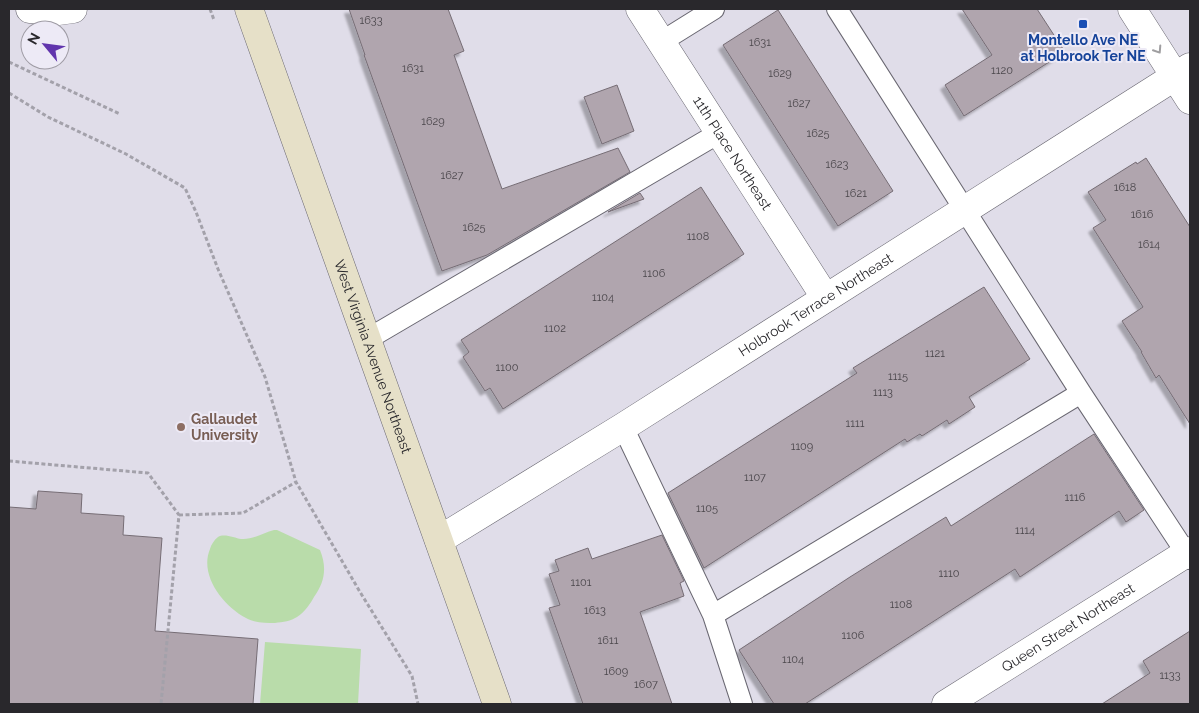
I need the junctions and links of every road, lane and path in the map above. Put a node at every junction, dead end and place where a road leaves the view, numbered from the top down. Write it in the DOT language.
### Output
graph roads {
  1 [pos="30,9"];
  2 [pos="72,9"];
  3 [pos="249,9"];
  4 [pos="640,9"];
  5 [pos="714,9"];
  6 [pos="837,9"];
  7 [pos="1132,9"];
  8 [pos="661,42"];
  9 [pos="9,62"];
  10 [pos="1183,71"];
  11 [pos="9,93"];
  12 [pos="1190,100"];
  13 [pos="120,114"];
  14 [pos="719,133"];
  15 [pos="965,209"];
  16 [pos="825,297"];
  17 [pos="366,340"];
  18 [pos="1081,393"];
  19 [pos="622,426"];
  20 [pos="9,461"];
  21 [pos="296,482"];
  22 [pos="179,515"];
  23 [pos="439,540"];
  24 [pos="1189,555"];
  25 [pos="713,615"];
  26 [pos="160,704"];
  27 [pos="418,704"];
  28 [pos="497,704"];
  29 [pos="742,704"];
  30 [pos="946,704"];
  1 -- 2 [label="street"];
  3 -- 17 [label="street, West Virginia Avenue Northeast"];
  4 -- 8 [label="street, 11th Place Northeast"];
  5 -- 8 [label="lane"];
  6 -- 15 [label="lane"];
  7 -- 10 [label="street, one-way"];
  8 -- 14 [label="street, 11th Place Northeast"];
  9 -- 13 [label="path"];
  10 -- 12 [label="street"];
  10 -- 15 [label="street, Holbrook Terrace Northeast"];
  11 -- 21 [label="path"];
  14 -- 16 [label="street, 11th Place Northeast"];
  14 -- 17 [label="lane"];
  15 -- 16 [label="street, Holbrook Terrace Northeast"];
  15 -- 18 [label="lane"];
  16 -- 19 [label="street, Holbrook Terrace Northeast"];
  17 -- 23 [label="street, West Virginia Avenue Northeast"];
  18 -- 24 [label="lane"];
  18 -- 25 [label="lane"];
  19 -- 23 [label="street, Holbrook Terrace Northeast"];
  19 -- 25 [label="lane"];
  20 -- 22 [label="path"];
  21 -- 22 [label="path"];
  21 -- 27 [label="path"];
  22 -- 26 [label="path"];
  23 -- 28 [label="street, West Virginia Avenue Northeast"];
  24 -- 30 [label="street, Queen Street Northeast"];
  25 -- 29 [label="lane"];
}
